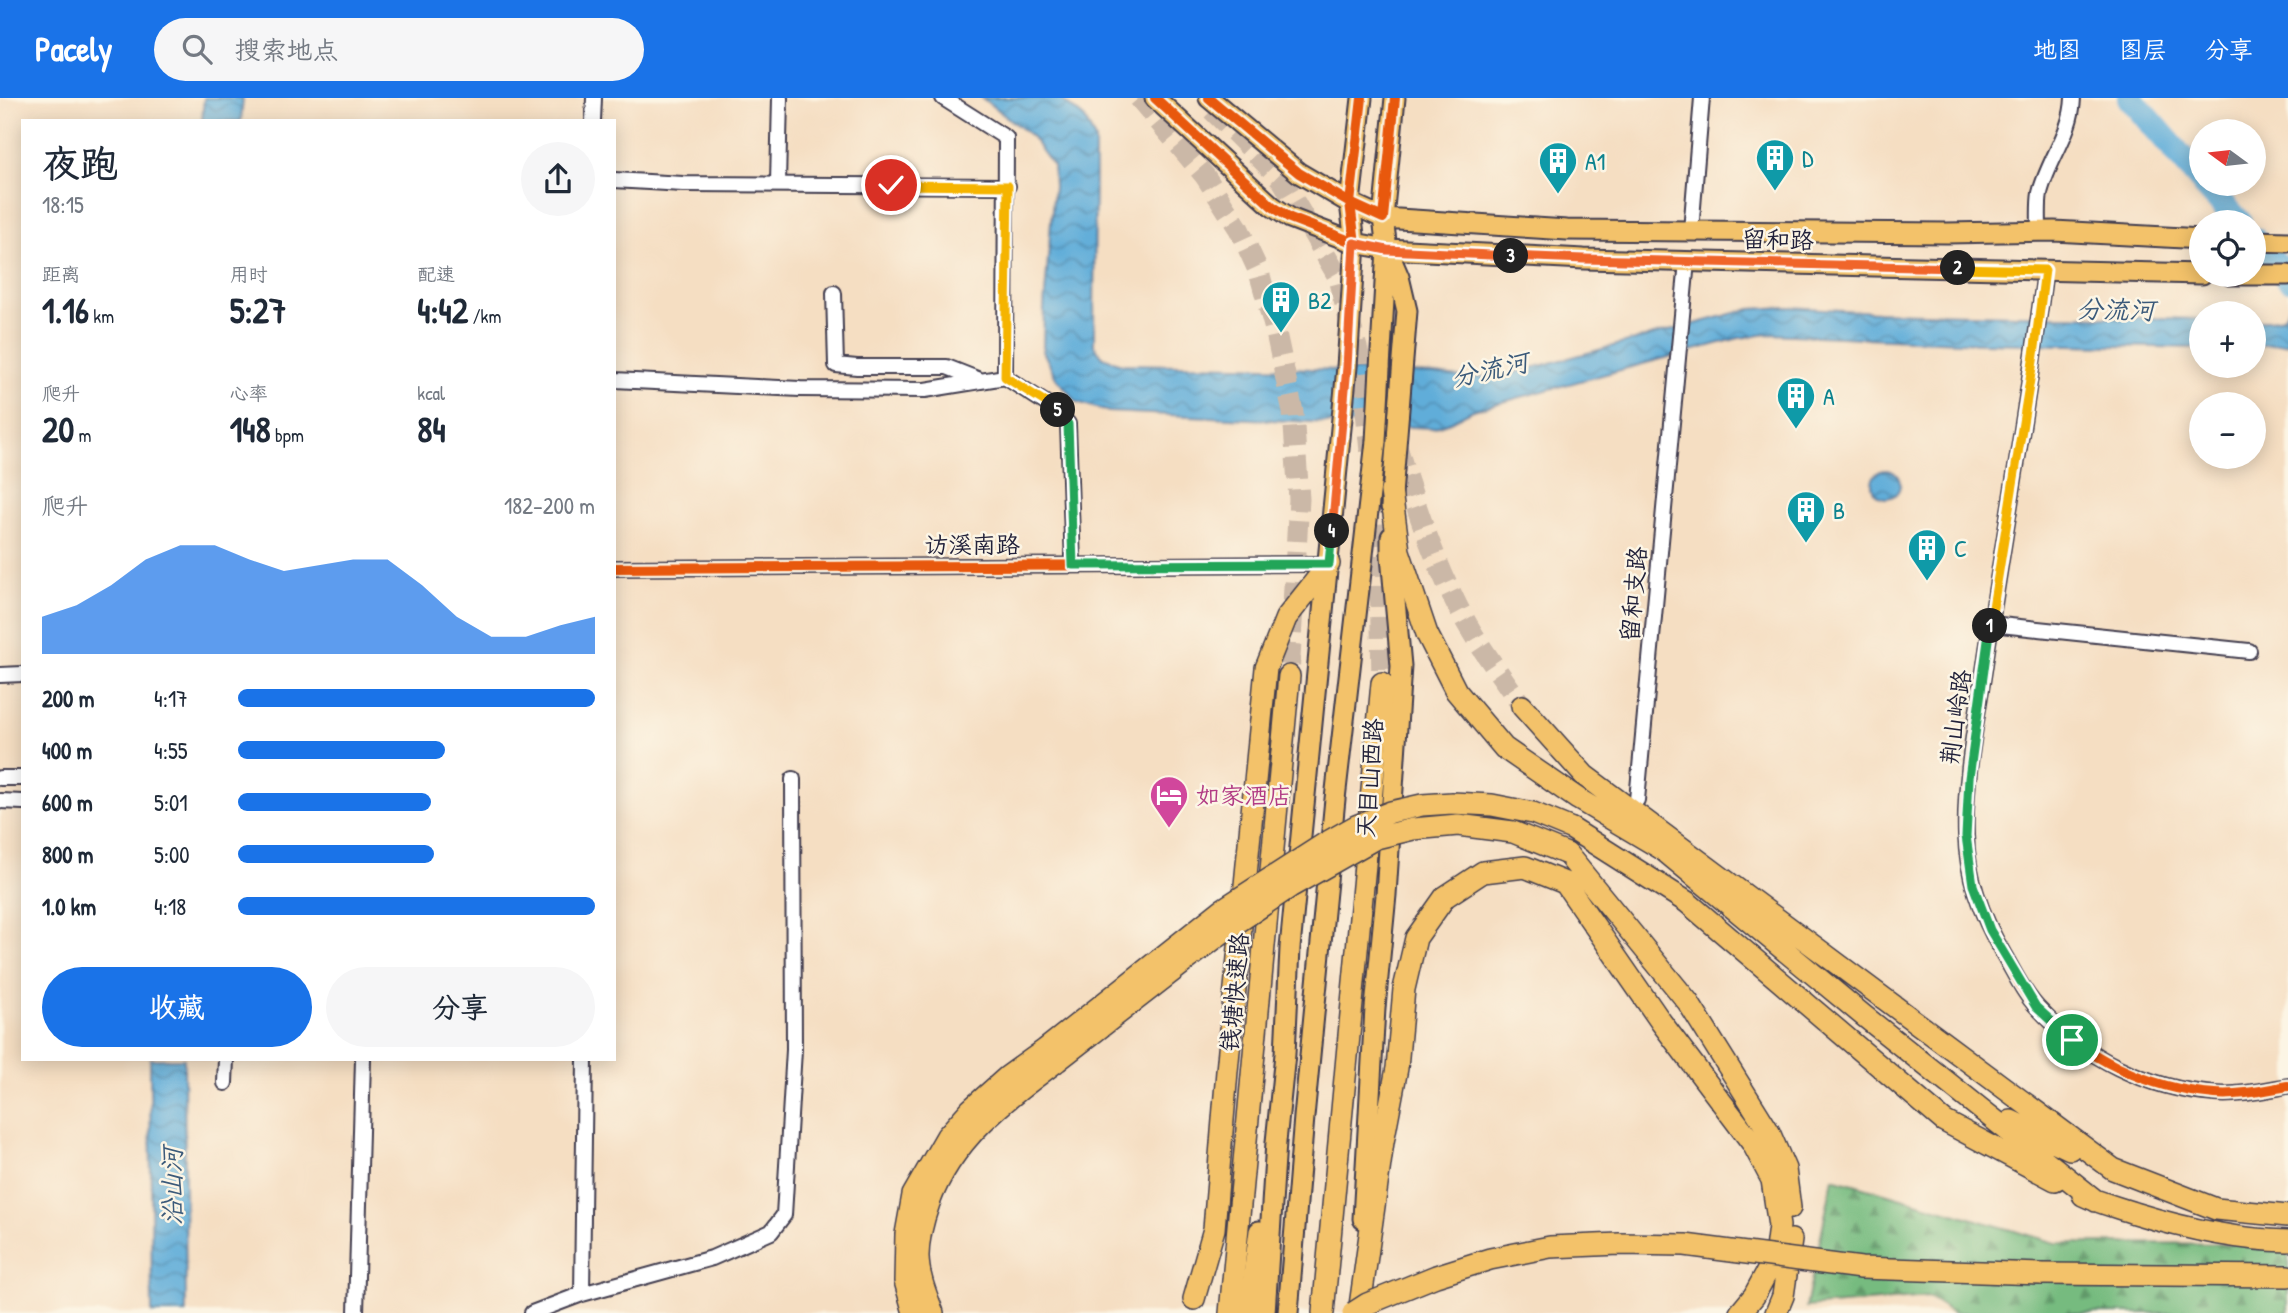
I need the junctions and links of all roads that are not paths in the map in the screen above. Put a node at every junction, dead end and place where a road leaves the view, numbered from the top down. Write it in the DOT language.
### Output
graph roads {
  1 [pos="594,98"];
  2 [pos="780,98"];
  3 [pos="943,98"];
  4 [pos="1155,98"];
  5 [pos="1209,98"];
  6 [pos="1362,98"];
  7 [pos="1395,98"];
  8 [pos="1702,98"];
  9 [pos="2073,98"];
  10 [pos="593,119"];
  11 [pos="616,180"];
  12 [pos="778,183"];
  13 [pos="1008,186"];
  14 [pos="1350,203"];
  15 [pos="1383,218"];
  16 [pos="1691,231"];
  17 [pos="2039,232"];
  18 [pos="2189,238"];
  19 [pos="2266,241"];
  20 [pos="2288,242"];
  21 [pos="1354,243"];
  22 [pos="1387,250"];
  23 [pos="1687,261"];
  24 [pos="2045,270"];
  25 [pos="2189,274"];
  26 [pos="834,293"];
  27 [pos="1005,377"];
  28 [pos="616,380"];
  29 [pos="982,380"];
  30 [pos="1386,440"];
  31 [pos="1391,491"];
  32 [pos="1329,564"];
  33 [pos="1073,565"];
  34 [pos="616,568"];
  35 [pos="1991,624"];
  36 [pos="2249,651"];
  37 [pos="21,674"];
  38 [pos="0,675"];
  39 [pos="1289,676"];
  40 [pos="1382,683"];
  41 [pos="1522,706"];
  42 [pos="0,778"];
  43 [pos="21,778"];
  44 [pos="793,779"];
  45 [pos="1637,800"];
  46 [pos="0,801"];
  47 [pos="21,802"];
  48 [pos="1285,1054"];
  49 [pos="1051,1055"];
  50 [pos="226,1061"];
  51 [pos="363,1061"];
  52 [pos="585,1061"];
  53 [pos="225,1083"];
  54 [pos="2288,1086"];
  55 [pos="1251,1094"];
  56 [pos="1978,1105"];
  57 [pos="2113,1170"];
  58 [pos="2096,1201"];
  59 [pos="1296,1213"];
  60 [pos="2288,1216"];
  61 [pos="2288,1241"];
  62 [pos="2288,1276"];
  63 [pos="582,1294"];
  64 [pos="1188,1306"];
  65 [pos="356,1313"];
  66 [pos="532,1313"];
  67 [pos="914,1313"];
  68 [pos="933,1313"];
  69 [pos="1230,1313"];
  70 [pos="1248,1313"];
  71 [pos="1265,1313"];
  72 [pos="1288,1313"];
  73 [pos="1297,1313"];
  74 [pos="1323,1313"];
  75 [pos="1356,1313"];
  76 [pos="1740,1313"];
  77 [pos="1776,1313"];
  1 -- 10 [label="street"];
  2 -- 12 [label="street"];
  3 -- 13 [label="street"];
  4 -- 21 [label="main road, 留和路"];
  5 -- 14 [label="main road"];
  6 -- 14 [label="main road"];
  7 -- 15 [label="main road, 天目山西路"];
  8 -- 16 [label="street"];
  9 -- 17 [label="street"];
  11 -- 12 [label="street"];
  12 -- 13 [label="street"];
  13 -- 27 [label="street"];
  14 -- 15 [label="main road"];
  14 -- 21 [label="main road"];
  15 -- 16 [label="main road, 留和路"];
  15 -- 22 [label="main road, 天目山西路"];
  16 -- 17 [label="main road, 留和路"];
  17 -- 18 [label="main road, 留和路"];
  19 -- 20 [label="main road"];
  21 -- 22 [label="main road, 留和路"];
  21 -- 32 [label="main road"];
  22 -- 23 [label="main road, 留和路"];
  22 -- 30 [label="main road, 天目山西路, bridge"];
  22 -- 30 [label="main road, 天目山西路"];
  23 -- 24 [label="main road, 留和路"];
  23 -- 45 [label="street, 留和支路"];
  24 -- 25 [label="main road, 留和路"];
  24 -- 35 [label="street, 荆山岭路"];
  26 -- 29 [label="street"];
  27 -- 29 [label="street"];
  27 -- 33 [label="street"];
  28 -- 29 [label="street"];
  30 -- 31 [label="main road, 天目山西路"];
  30 -- 59 [label="main road, 天目山西路"];
  31 -- 56 [label="highway"];
  31 -- 75 [label="main road, 天目山西路"];
  32 -- 33 [label="street, 访溪南路"];
  32 -- 48 [label="main road"];
  32 -- 64 [label="highway"];
  33 -- 34 [label="street, 访溪南路"];
  35 -- 36 [label="street"];
  35 -- 54 [label="street, 荆山岭路"];
  37 -- 38 [label="street"];
  39 -- 55 [label="highway, 钱塘快速路"];
  40 -- 74 [label="highway"];
  41 -- 57 [label="highway"];
  42 -- 43 [label="street"];
  44 -- 63 [label="street"];
  46 -- 47 [label="street"];
  48 -- 70 [label="main road"];
  48 -- 71 [label="main road"];
  49 -- 58 [label="highway, bridge"];
  49 -- 67 [label="highway"];
  49 -- 68 [label="highway"];
  49 -- 77 [label="highway, bridge"];
  50 -- 53 [label="street"];
  51 -- 65 [label="street"];
  52 -- 63 [label="street"];
  55 -- 64 [label="highway"];
  55 -- 69 [label="highway, 钱塘快速路"];
  56 -- 57 [label="highway"];
  56 -- 58 [label="highway"];
  57 -- 60 [label="highway"];
  58 -- 61 [label="highway"];
  59 -- 72 [label="main road, 天目山西路"];
  59 -- 73 [label="main road, 天目山西路"];
  62 -- 75 [label="highway, bridge"];
  63 -- 66 [label="street"];
  75 -- 76 [label="highway"];
}
